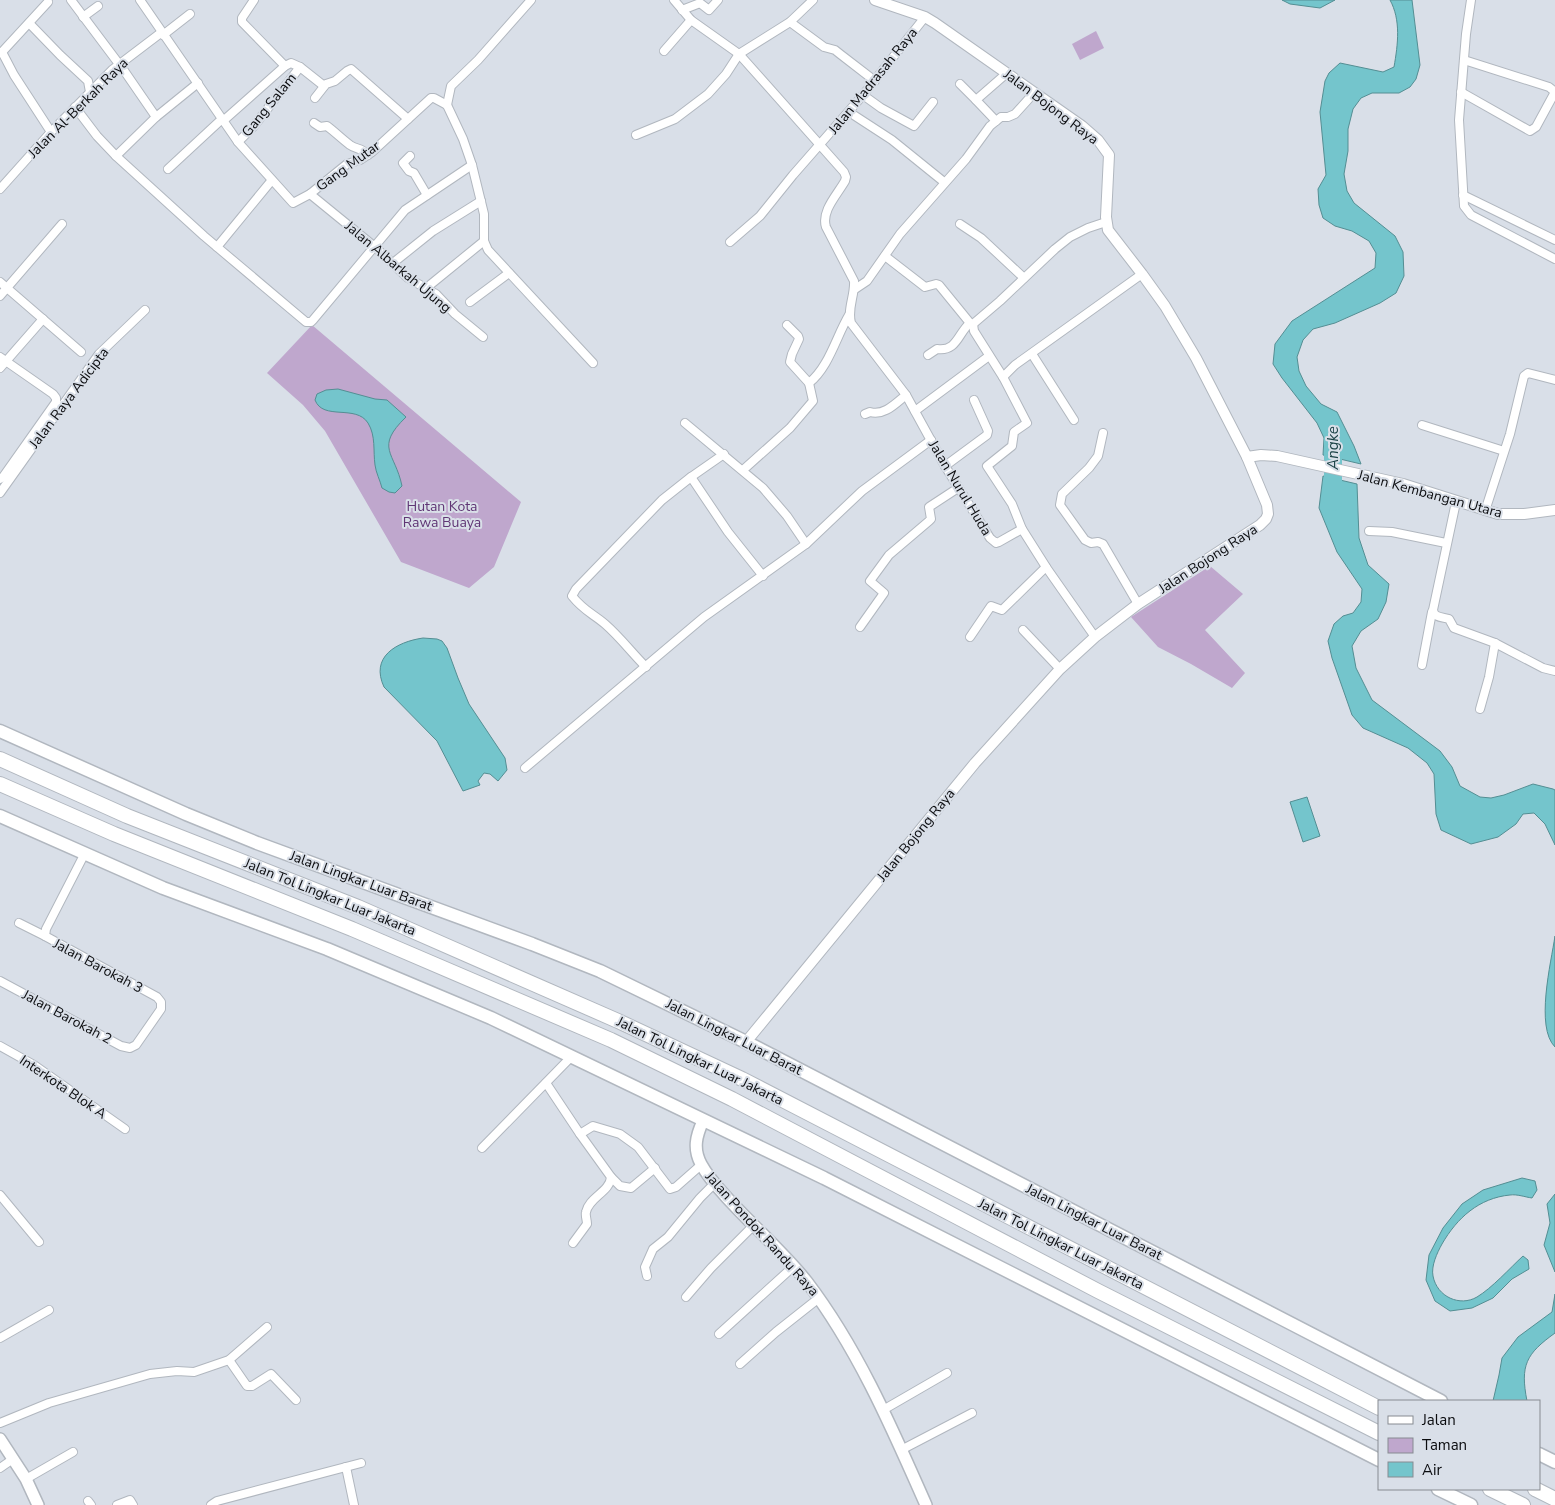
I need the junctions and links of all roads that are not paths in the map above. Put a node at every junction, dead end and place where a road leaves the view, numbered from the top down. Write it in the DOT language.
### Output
graph roads {
  1 [pos="71,0"];
  2 [pos="140,0"];
  3 [pos="254,0"];
  4 [pos="531,0"];
  5 [pos="674,0"];
  6 [pos="718,0"];
  7 [pos="813,0"];
  8 [pos="875,0"];
  9 [pos="1471,0"];
  10 [pos="48,2"];
  11 [pos="898,3"];
  12 [pos="98,6"];
  13 [pos="682,10"];
  14 [pos="190,14"];
  15 [pos="83,17"];
  16 [pos="925,18"];
  17 [pos="691,20"];
  18 [pos="790,22"];
  19 [pos="29,23"];
  20 [pos="163,34"];
  21 [pos="664,51"];
  22 [pos="1,53"];
  23 [pos="739,54"];
  24 [pos="1464,60"];
  25 [pos="119,63"];
  26 [pos="285,66"];
  27 [pos="300,67"];
  28 [pos="1007,73"];
  29 [pos="875,80"];
  30 [pos="198,83"];
  31 [pos="960,84"];
  32 [pos="324,86"];
  33 [pos="90,92"];
  34 [pos="1462,92"];
  35 [pos="1034,93"];
  36 [pos="863,95"];
  37 [pos="315,98"];
  38 [pos="976,100"];
  39 [pos="933,102"];
  40 [pos="447,105"];
  41 [pos="76,107"];
  42 [pos="849,112"];
  43 [pos="156,118"];
  44 [pos="408,119"];
  45 [pos="223,120"];
  46 [pos="996,121"];
  47 [pos="314,124"];
  48 [pos="51,132"];
  49 [pos="636,135"];
  50 [pos="238,142"];
  51 [pos="821,144"];
  52 [pos="368,155"];
  53 [pos="116,156"];
  54 [pos="410,156"];
  55 [pos="472,164"];
  56 [pos="168,169"];
  57 [pos="272,180"];
  58 [pos="944,182"];
  59 [pos="0,188"];
  60 [pos="310,194"];
  61 [pos="427,195"];
  62 [pos="1464,195"];
  63 [pos="481,201"];
  64 [pos="1106,222"];
  65 [pos="62,224"];
  66 [pos="960,224"];
  67 [pos="1555,240"];
  68 [pos="484,242"];
  69 [pos="730,242"];
  70 [pos="217,247"];
  71 [pos="375,247"];
  72 [pos="884,256"];
  73 [pos="1555,259"];
  74 [pos="393,263"];
  75 [pos="509,273"];
  76 [pos="1142,274"];
  77 [pos="1024,278"];
  78 [pos="0,282"];
  79 [pos="7,288"];
  80 [pos="425,289"];
  81 [pos="854,293"];
  82 [pos="0,296"];
  83 [pos="470,302"];
  84 [pos="146,310"];
  85 [pos="849,315"];
  86 [pos="43,319"];
  87 [pos="972,323"];
  88 [pos="787,325"];
  89 [pos="483,337"];
  90 [pos="82,352"];
  91 [pos="1032,354"];
  92 [pos="928,355"];
  93 [pos="989,356"];
  94 [pos="3,359"];
  95 [pos="593,363"];
  96 [pos="0,368"];
  97 [pos="1003,377"];
  98 [pos="1555,380"];
  99 [pos="809,383"];
  100 [pos="906,395"];
  101 [pos="974,400"];
  102 [pos="915,411"];
  103 [pos="865,414"];
  104 [pos="1074,420"];
  105 [pos="685,423"];
  106 [pos="1422,425"];
  107 [pos="1103,433"];
  108 [pos="931,440"];
  109 [pos="1504,451"];
  110 [pos="724,454"];
  111 [pos="1247,457"];
  112 [pos="945,466"];
  113 [pos="743,470"];
  114 [pos="691,477"];
  115 [pos="0,479"];
  116 [pos="958,488"];
  117 [pos="0,493"];
  118 [pos="1456,502"];
  119 [pos="1555,510"];
  120 [pos="1485,511"];
  121 [pos="1022,529"];
  122 [pos="1369,530"];
  123 [pos="1446,543"];
  124 [pos="806,544"];
  125 [pos="1046,568"];
  126 [pos="763,576"];
  127 [pos="1138,604"];
  128 [pos="1432,612"];
  129 [pos="860,627"];
  130 [pos="1023,630"];
  131 [pos="970,637"];
  132 [pos="1096,637"];
  133 [pos="1495,643"];
  134 [pos="1422,665"];
  135 [pos="646,667"];
  136 [pos="1060,669"];
  137 [pos="1555,671"];
  138 [pos="1480,709"];
  139 [pos="0,731"];
  140 [pos="0,759"];
  141 [pos="525,768"];
  142 [pos="0,784"];
  143 [pos="0,816"];
  144 [pos="85,853"];
  145 [pos="19,924"];
  146 [pos="44,936"];
  147 [pos="0,981"];
  148 [pos="746,1042"];
  149 [pos="136,1045"];
  150 [pos="0,1046"];
  151 [pos="572,1056"];
  152 [pos="546,1082"];
  153 [pos="703,1121"];
  154 [pos="125,1129"];
  155 [pos="580,1134"];
  156 [pos="482,1148"];
  157 [pos="701,1165"];
  158 [pos="655,1168"];
  159 [pos="611,1177"];
  160 [pos="714,1184"];
  161 [pos="0,1195"];
  162 [pos="754,1226"];
  163 [pos="39,1242"];
  164 [pos="573,1243"];
  165 [pos="794,1266"];
  166 [pos="647,1276"];
  167 [pos="686,1297"];
  168 [pos="819,1298"];
  169 [pos="49,1310"];
  170 [pos="267,1326"];
  171 [pos="718,1334"];
  172 [pos="0,1338"];
  173 [pos="229,1360"];
  174 [pos="740,1364"];
  175 [pos="947,1373"];
  176 [pos="296,1400"];
  177 [pos="1439,1400"];
  178 [pos="1378,1407"];
  179 [pos="883,1410"];
  180 [pos="972,1413"];
  181 [pos="0,1423"];
  182 [pos="1378,1432"];
  183 [pos="0,1439"];
  184 [pos="901,1450"];
  185 [pos="73,1452"];
  186 [pos="1540,1455"];
  187 [pos="13,1459"];
  188 [pos="1378,1459"];
  189 [pos="1554,1462"];
  190 [pos="361,1463"];
  191 [pos="346,1466"];
  192 [pos="0,1468"];
  193 [pos="26,1479"];
  194 [pos="1440,1490"];
  195 [pos="1492,1490"];
  196 [pos="1537,1490"];
  197 [pos="1555,1499"];
  198 [pos="38,1505"];
  199 [pos="117,1505"];
  200 [pos="133,1505"];
  201 [pos="211,1505"];
  202 [pos="354,1505"];
  203 [pos="926,1505"];
  204 [pos="1471,1505"];
  205 [pos="1523,1505"];
  1 -- 15 [label="street"];
  2 -- 20 [label="street"];
  3 -- 26 [label="street"];
  4 -- 40 [label="street"];
  5 -- 13 [label="street, Jalan Madrasah Raya"];
  6 -- 13 [label="street"];
  7 -- 18 [label="street"];
  8 -- 11 [label="street, Jalan Bojong Raya"];
  9 -- 24 [label="street"];
  10 -- 19 [label="street"];
  11 -- 16 [label="street, Jalan Bojong Raya"];
  12 -- 15 [label="street"];
  13 -- 17 [label="street, Jalan Madrasah Raya"];
  14 -- 20 [label="street, Jalan Al-Berkah Raya"];
  15 -- 25 [label="street"];
  16 -- 28 [label="street, Jalan Bojong Raya"];
  16 -- 29 [label="street, Jalan Madrasah Raya"];
  17 -- 21 [label="street"];
  17 -- 23 [label="street, Jalan Madrasah Raya"];
  18 -- 23 [label="street"];
  18 -- 29 [label="street"];
  19 -- 22 [label="street"];
  19 -- 33 [label="street"];
  20 -- 25 [label="street, Jalan Al-Berkah Raya"];
  20 -- 30 [label="street"];
  22 -- 48 [label="street"];
  23 -- 49 [label="street"];
  23 -- 51 [label="street, Jalan Madrasah Raya"];
  24 -- 34 [label="street"];
  24 -- 34 [label="street"];
  25 -- 33 [label="street, Jalan Al-Berkah Raya"];
  25 -- 43 [label="street"];
  26 -- 27 [label="street"];
  26 -- 45 [label="street"];
  27 -- 32 [label="street"];
  27 -- 50 [label="street, Gang Salam"];
  28 -- 35 [label="street, Jalan Bojong Raya"];
  28 -- 38 [label="street"];
  29 -- 36 [label="street, Jalan Madrasah Raya"];
  30 -- 43 [label="street"];
  30 -- 45 [label="street"];
  31 -- 38 [label="street"];
  32 -- 37 [label="street"];
  32 -- 44 [label="street"];
  33 -- 41 [label="street, Jalan Al-Berkah Raya"];
  34 -- 62 [label="street"];
  35 -- 46 [label="street"];
  35 -- 64 [label="street, Jalan Bojong Raya"];
  36 -- 39 [label="street"];
  36 -- 42 [label="street, Jalan Madrasah Raya"];
  38 -- 46 [label="street"];
  40 -- 44 [label="street, Gang Mutar"];
  40 -- 55 [label="street"];
  41 -- 48 [label="street, Jalan Al-Berkah Raya"];
  41 -- 53 [label="street"];
  42 -- 51 [label="street, Jalan Madrasah Raya"];
  42 -- 58 [label="street"];
  43 -- 53 [label="street"];
  44 -- 52 [label="street, Gang Mutar"];
  45 -- 50 [label="street"];
  45 -- 56 [label="street"];
  46 -- 58 [label="street"];
  47 -- 52 [label="street"];
  48 -- 59 [label="street, Jalan Al-Berkah Raya"];
  50 -- 57 [label="street"];
  51 -- 69 [label="street, Jalan Madrasah Raya"];
  51 -- 81 [label="street, Jalan Madrasah Raya"];
  52 -- 60 [label="street, Gang Mutar"];
  53 -- 70 [label="street"];
  54 -- 61 [label="street"];
  55 -- 61 [label="street"];
  55 -- 63 [label="street"];
  57 -- 60 [label="street"];
  57 -- 70 [label="street"];
  58 -- 72 [label="street"];
  60 -- 71 [label="street, Jalan Albarkah Ujung"];
  61 -- 71 [label="street"];
  62 -- 67 [label="street"];
  62 -- 73 [label="street"];
  63 -- 68 [label="street"];
  63 -- 74 [label="street"];
  64 -- 76 [label="street, Jalan Bojong Raya"];
  64 -- 77 [label="street"];
  65 -- 79 [label="street"];
  66 -- 77 [label="street"];
  68 -- 75 [label="street"];
  68 -- 80 [label="street"];
  70 -- 71 [label="street"];
  71 -- 74 [label="street, Jalan Albarkah Ujung"];
  72 -- 81 [label="street"];
  72 -- 87 [label="street"];
  74 -- 80 [label="street, Jalan Albarkah Ujung"];
  75 -- 83 [label="street"];
  75 -- 95 [label="street"];
  76 -- 91 [label="street"];
  76 -- 111 [label="street, Jalan Bojong Raya"];
  77 -- 87 [label="street"];
  78 -- 79 [label="street"];
  79 -- 82 [label="street"];
  79 -- 86 [label="street"];
  80 -- 89 [label="street, Jalan Albarkah Ujung"];
  81 -- 85 [label="street"];
  84 -- 117 [label="street, Jalan Raya Adicipta"];
  85 -- 99 [label="street"];
  85 -- 100 [label="street, Jalan Nurul Huda"];
  86 -- 90 [label="street"];
  86 -- 94 [label="street"];
  87 -- 92 [label="street"];
  87 -- 93 [label="street"];
  88 -- 99 [label="street"];
  91 -- 97 [label="street"];
  91 -- 104 [label="street"];
  93 -- 97 [label="street"];
  93 -- 102 [label="street"];
  94 -- 96 [label="street"];
  94 -- 115 [label="street"];
  97 -- 121 [label="street"];
  98 -- 109 [label="street"];
  99 -- 113 [label="street"];
  100 -- 102 [label="street, Jalan Nurul Huda"];
  100 -- 103 [label="street"];
  101 -- 112 [label="street"];
  102 -- 108 [label="street, Jalan Nurul Huda"];
  105 -- 110 [label="street"];
  106 -- 109 [label="street"];
  107 -- 127 [label="street"];
  108 -- 112 [label="street, Jalan Nurul Huda"];
  108 -- 124 [label="street"];
  109 -- 120 [label="street"];
  110 -- 113 [label="street"];
  110 -- 114 [label="street"];
  111 -- 118 [label="street, Jalan Kembangan Utara"];
  111 -- 127 [label="street, Jalan Bojong Raya"];
  112 -- 116 [label="street, Jalan Nurul Huda"];
  113 -- 124 [label="street"];
  114 -- 126 [label="street"];
  114 -- 135 [label="street"];
  116 -- 121 [label="street, Jalan Nurul Huda"];
  116 -- 129 [label="street"];
  118 -- 120 [label="street, Jalan Kembangan Utara"];
  118 -- 123 [label="street"];
  119 -- 120 [label="street, Jalan Kembangan Utara"];
  121 -- 125 [label="street"];
  122 -- 123 [label="street"];
  123 -- 128 [label="street"];
  124 -- 126 [label="street"];
  125 -- 131 [label="street"];
  125 -- 132 [label="street"];
  126 -- 135 [label="street"];
  127 -- 132 [label="street, Jalan Bojong Raya"];
  128 -- 133 [label="street"];
  128 -- 134 [label="street"];
  130 -- 136 [label="street"];
  132 -- 136 [label="street, Jalan Bojong Raya"];
  133 -- 137 [label="street"];
  133 -- 138 [label="street"];
  135 -- 141 [label="street"];
  136 -- 148 [label="street, Jalan Bojong Raya"];
  139 -- 148 [label="main road, Jalan Lingkar Luar Barat"];
  140 -- 178 [label="highway, Jalan Tol Lingkar Luar Jakarta"];
  142 -- 182 [label="highway, Jalan Tol Lingkar Luar Jakarta"];
  143 -- 144 [label="main road"];
  144 -- 146 [label="street, Jalan Barokah 3"];
  144 -- 151 [label="main road"];
  145 -- 146 [label="street"];
  146 -- 149 [label="street, Jalan Barokah 3"];
  147 -- 149 [label="street, Jalan Barokah 2"];
  148 -- 177 [label="main road, Jalan Lingkar Luar Barat"];
  150 -- 154 [label="street, Interkota Blok A"];
  151 -- 152 [label="street"];
  151 -- 153 [label="main road"];
  152 -- 155 [label="street"];
  152 -- 156 [label="street"];
  153 -- 157 [label="main road, Jalan Pondok Randu Raya"];
  153 -- 188 [label="main road"];
  155 -- 158 [label="street"];
  155 -- 159 [label="street"];
  157 -- 158 [label="street"];
  157 -- 160 [label="main road, Jalan Pondok Randu Raya"];
  158 -- 159 [label="street"];
  159 -- 164 [label="street"];
  160 -- 162 [label="main road, Jalan Pondok Randu Raya"];
  160 -- 166 [label="street"];
  161 -- 163 [label="street"];
  162 -- 165 [label="main road, Jalan Pondok Randu Raya"];
  162 -- 167 [label="street"];
  165 -- 168 [label="main road, Jalan Pondok Randu Raya"];
  165 -- 171 [label="street"];
  168 -- 174 [label="street"];
  168 -- 179 [label="main road, Jalan Pondok Randu Raya"];
  169 -- 172 [label="street"];
  170 -- 173 [label="street"];
  173 -- 176 [label="street"];
  173 -- 181 [label="street"];
  175 -- 179 [label="street"];
  179 -- 184 [label="main road, Jalan Pondok Randu Raya"];
  180 -- 184 [label="street"];
  183 -- 187 [label="main road"];
  184 -- 203 [label="main road, Jalan Pondok Randu Raya"];
  185 -- 193 [label="street"];
  186 -- 189 [label="main road"];
  187 -- 192 [label="street"];
  187 -- 193 [label="main road"];
  190 -- 191 [label="street"];
  191 -- 201 [label="street"];
  191 -- 202 [label="street"];
  193 -- 198 [label="main road"];
  194 -- 204 [label="main road"];
  195 -- 205 [label="highway"];
  196 -- 197 [label="highway"];
  199 -- 200 [label="street"];
}
